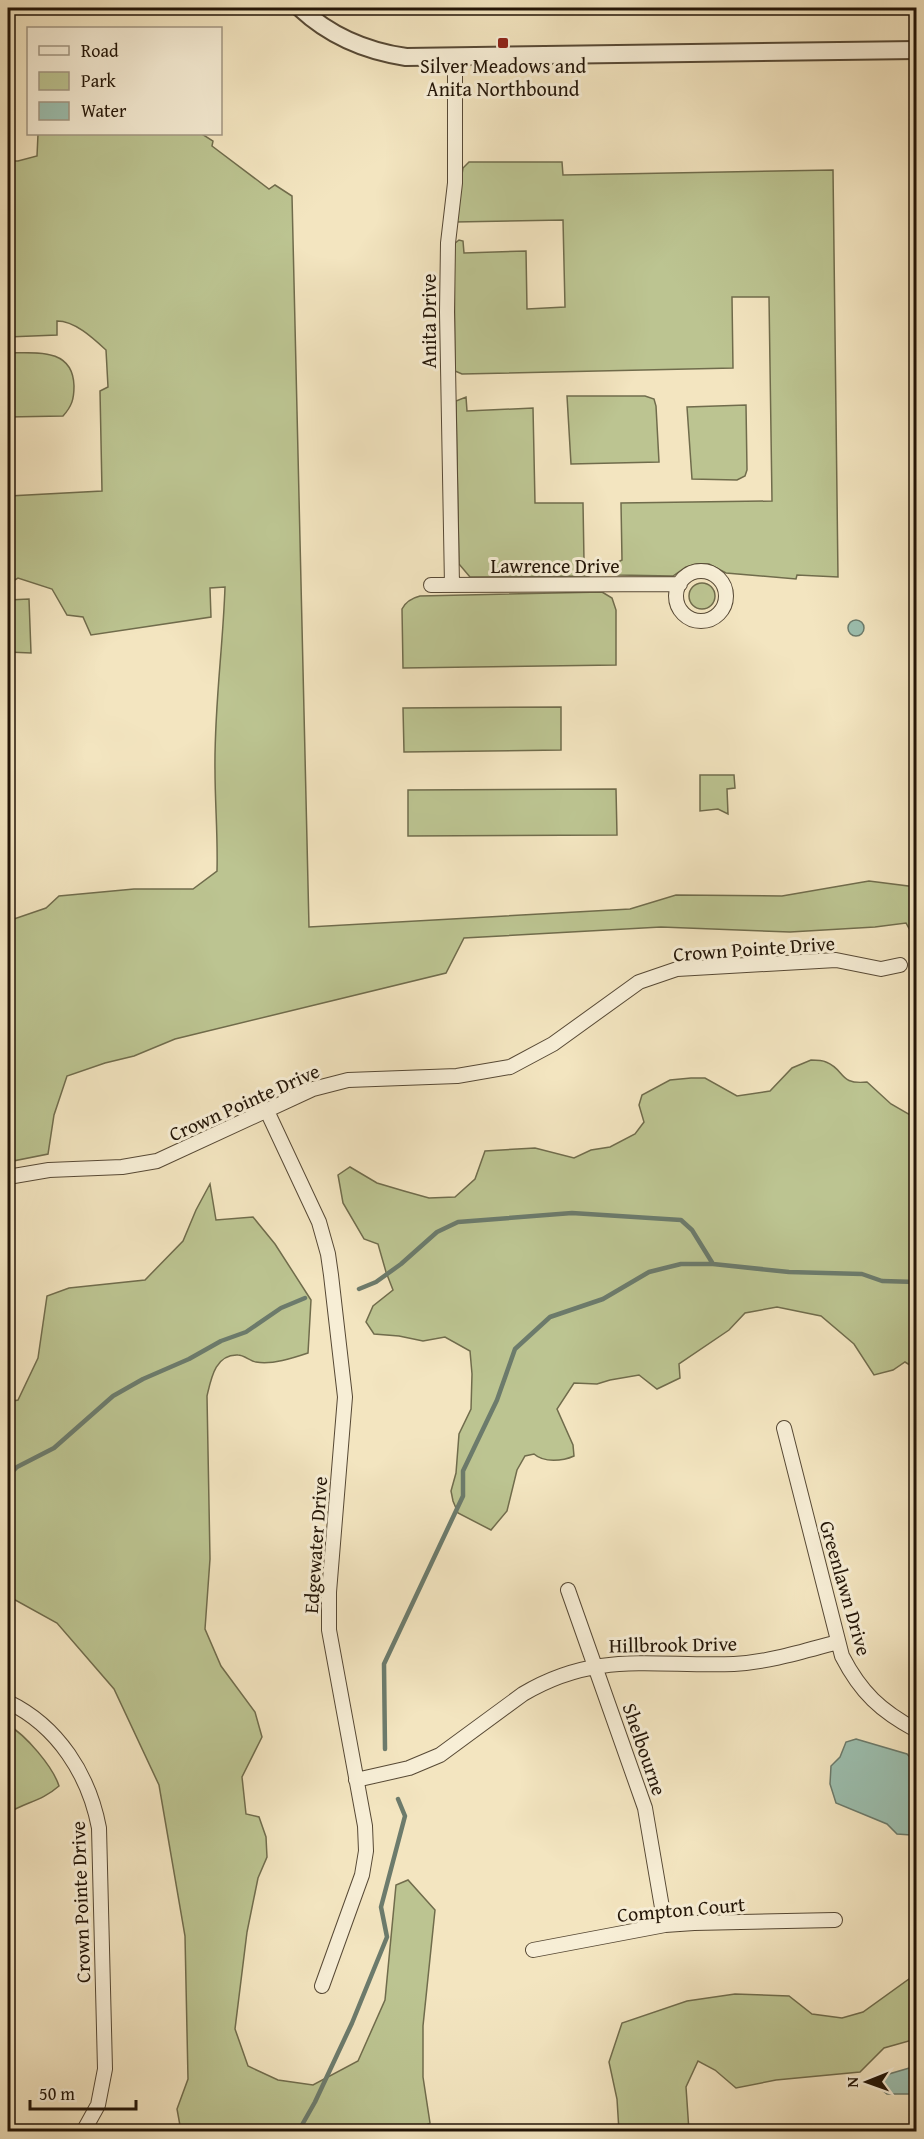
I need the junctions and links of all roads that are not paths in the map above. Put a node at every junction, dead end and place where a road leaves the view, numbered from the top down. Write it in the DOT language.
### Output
graph roads {
  1 [pos="300,8"];
  2 [pos="916,50"];
  3 [pos="455,57"];
  4 [pos="680,584"];
  5 [pos="431,585"];
  6 [pos="452,585"];
  7 [pos="900,965"];
  8 [pos="267,1111"];
  9 [pos="8,1177"];
  10 [pos="784,1428"];
  11 [pos="568,1590"];
  12 [pos="838,1642"];
  13 [pos="594,1666"];
  14 [pos="8,1702"];
  15 [pos="916,1730"];
  16 [pos="356,1780"];
  17 [pos="835,1920"];
  18 [pos="665,1925"];
  19 [pos="533,1950"];
  20 [pos="322,1986"];
  21 [pos="83,2132"];
  1 -- 3 [label="street"];
  2 -- 3 [label="street"];
  3 -- 6 [label="street, Anita Drive"];
  4 -- 6 [label="street, Lawrence Drive"];
  5 -- 6 [label="street, Lawrence Drive"];
  7 -- 8 [label="street, Crown Pointe Drive"];
  8 -- 9 [label="street, Crown Pointe Drive"];
  8 -- 16 [label="street, Edgewater Drive"];
  10 -- 12 [label="street, Greenlawn Drive"];
  11 -- 13 [label="street, Shelbourne"];
  12 -- 13 [label="street, Hillbrook Drive"];
  12 -- 15 [label="street, Greenlawn Drive"];
  13 -- 16 [label="street, Hillbrook Drive"];
  13 -- 18 [label="street, Shelbourne"];
  14 -- 21 [label="street, Crown Pointe Drive"];
  16 -- 20 [label="street, Edgewater Drive"];
  17 -- 18 [label="street, Compton Court"];
  18 -- 19 [label="street, Compton Court"];
}
